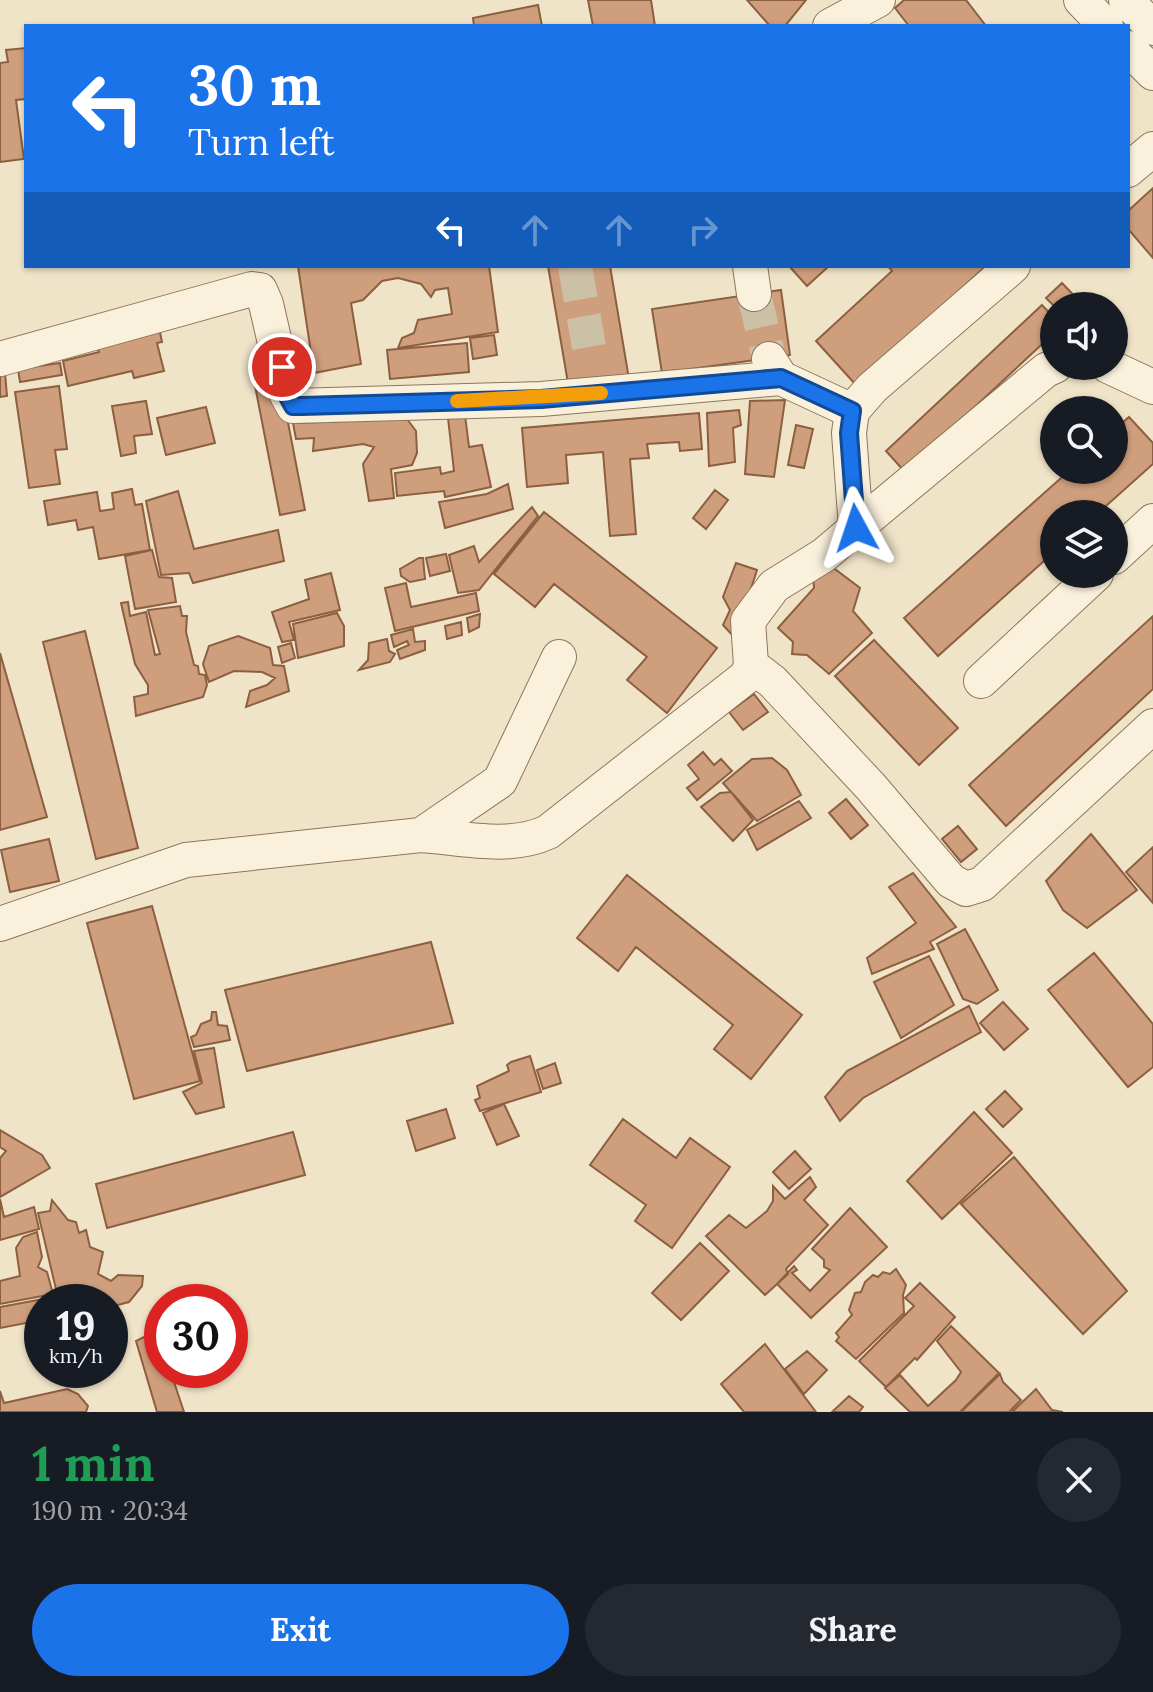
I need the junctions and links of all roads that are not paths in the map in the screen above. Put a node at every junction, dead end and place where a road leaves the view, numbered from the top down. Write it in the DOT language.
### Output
graph roads {
  1 [pos="878,0"];
  2 [pos="1081,0"];
  3 [pos="1126,0"];
  4 [pos="834,24"];
  5 [pos="1104,24"];
  6 [pos="1153,28"];
  7 [pos="1130,50"];
  8 [pos="1153,73"];
  9 [pos="1153,149"];
  10 [pos="1130,168"];
  11 [pos="1011,268"];
  12 [pos="0,359"];
  13 [pos="1040,375"];
  14 [pos="1128,375"];
  15 [pos="1153,387"];
  16 [pos="852,411"];
  17 [pos="1153,521"];
  18 [pos="856,528"];
  19 [pos="1128,544"];
  20 [pos="1081,588"];
  21 [pos="559,657"];
  22 [pos="751,665"];
  23 [pos="981,681"];
  24 [pos="1153,726"];
  25 [pos="421,835"];
  26 [pos="0,924"];
  1 -- 4 [label="street"];
  2 -- 5 [label="street"];
  3 -- 6 [label="street"];
  7 -- 8 [label="street"];
  9 -- 10 [label="street"];
  11 -- 16 [label="street"];
  12 -- 16 [label="street"];
  13 -- 18 [label="street"];
  14 -- 15 [label="street"];
  16 -- 18 [label="street"];
  17 -- 19 [label="street"];
  18 -- 22 [label="street"];
  20 -- 23 [label="street"];
  21 -- 25 [label="street"];
  22 -- 24 [label="street"];
  22 -- 25 [label="street"];
  25 -- 26 [label="street"];
}
